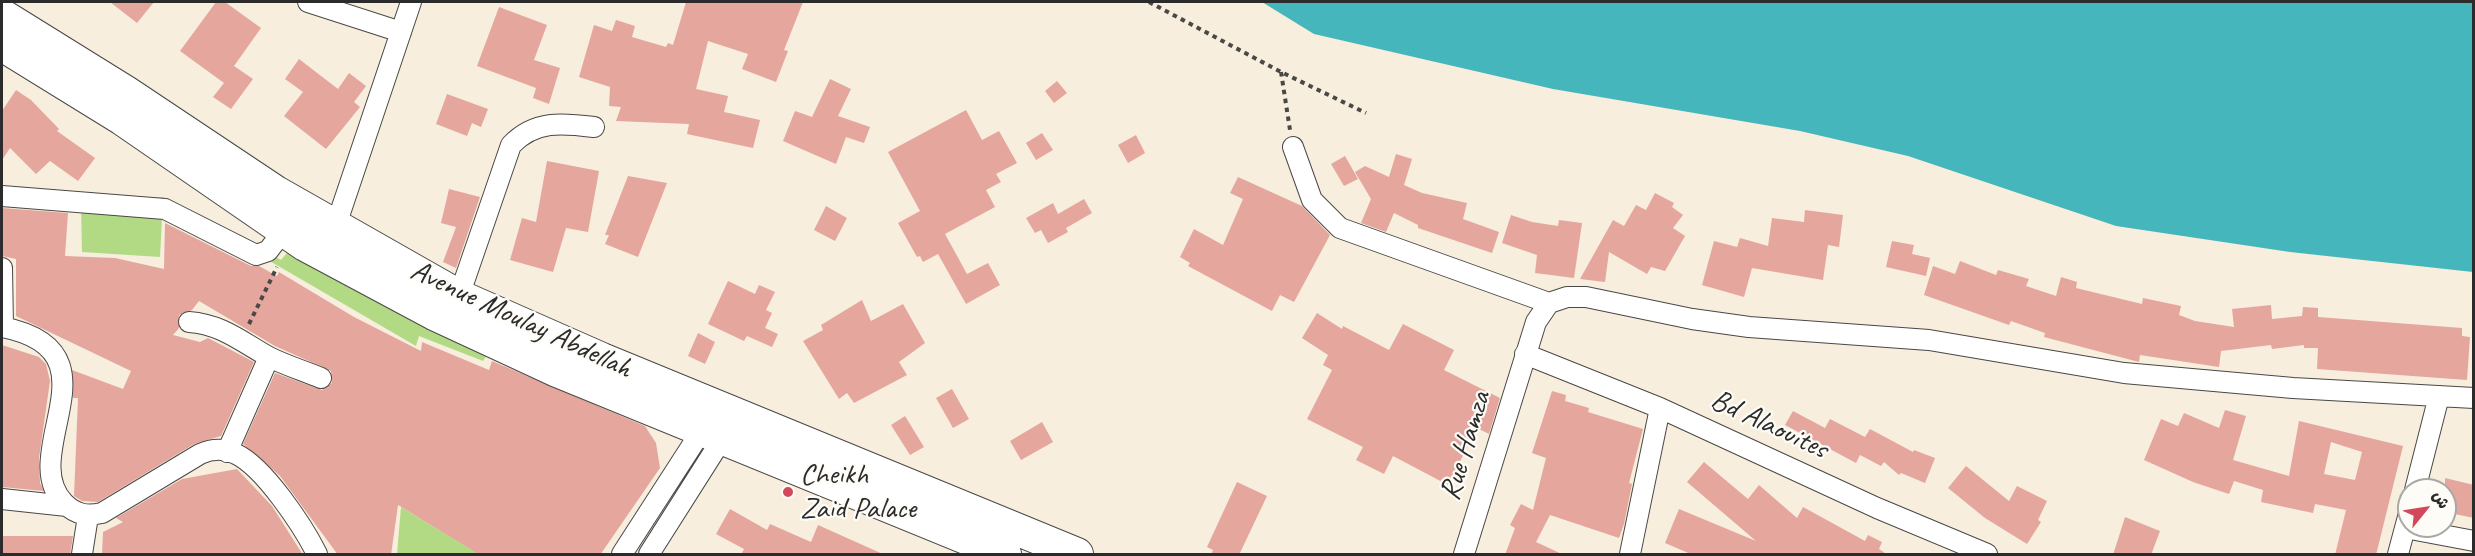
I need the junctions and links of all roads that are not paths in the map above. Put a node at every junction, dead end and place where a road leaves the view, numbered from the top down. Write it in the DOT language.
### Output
graph roads {
  1 [pos="308,2"];
  2 [pos="411,2"];
  3 [pos="2,15"];
  4 [pos="401,32"];
  5 [pos="2,45"];
  6 [pos="594,127"];
  7 [pos="1293,147"];
  8 [pos="2,196"];
  9 [pos="334,228"];
  10 [pos="277,238"];
  11 [pos="2,268"];
  12 [pos="459,296"];
  13 [pos="1549,303"];
  14 [pos="189,322"];
  15 [pos="2,327"];
  16 [pos="1525,354"];
  17 [pos="269,357"];
  18 [pos="321,378"];
  19 [pos="2439,396"];
  20 [pos="2474,398"];
  21 [pos="1660,408"];
  22 [pos="712,435"];
  23 [pos="227,452"];
  24 [pos="2418,478"];
  25 [pos="2,499"];
  26 [pos="68,507"];
  27 [pos="88,516"];
  28 [pos="2457,536"];
  29 [pos="2402,538"];
  30 [pos="2474,541"];
  31 [pos="625,550"];
  32 [pos="82,555"];
  33 [pos="317,555"];
  34 [pos="649,555"];
  35 [pos="1005,555"];
  36 [pos="1077,555"];
  37 [pos="1464,555"];
  38 [pos="1630,555"];
  39 [pos="1987,555"];
  40 [pos="2398,555"];
  1 -- 4 [label="street"];
  2 -- 4 [label="street"];
  3 -- 9 [label="main road, Avenue Moulay Abdellah"];
  4 -- 9 [label="street"];
  5 -- 10 [label="main road, Avenue Moulay Abdellah"];
  6 -- 12 [label="street"];
  7 -- 13 [label="street"];
  8 -- 10 [label="street"];
  9 -- 12 [label="main road, Avenue Moulay Abdellah"];
  10 -- 22 [label="main road, Avenue Moulay Abdellah"];
  11 -- 15 [label="street"];
  12 -- 36 [label="main road, Avenue Moulay Abdellah"];
  13 -- 16 [label="street, Rue Hamza"];
  13 -- 19 [label="street"];
  14 -- 17 [label="street"];
  15 -- 26 [label="street"];
  16 -- 21 [label="street, Bd Alaouites"];
  16 -- 37 [label="street, Rue Hamza"];
  17 -- 18 [label="street"];
  17 -- 23 [label="street"];
  19 -- 20 [label="street"];
  19 -- 24 [label="street"];
  21 -- 38 [label="street"];
  21 -- 39 [label="street, Bd Alaouites"];
  22 -- 31 [label="street"];
  22 -- 34 [label="street"];
  22 -- 35 [label="main road, Avenue Moulay Abdellah"];
  23 -- 27 [label="street"];
  23 -- 33 [label="street"];
  25 -- 26 [label="street"];
  26 -- 27 [label="street"];
  27 -- 32 [label="street"];
  28 -- 30 [label="street"];
  29 -- 40 [label="street"];
  31 -- 34 [label="street"];
}
